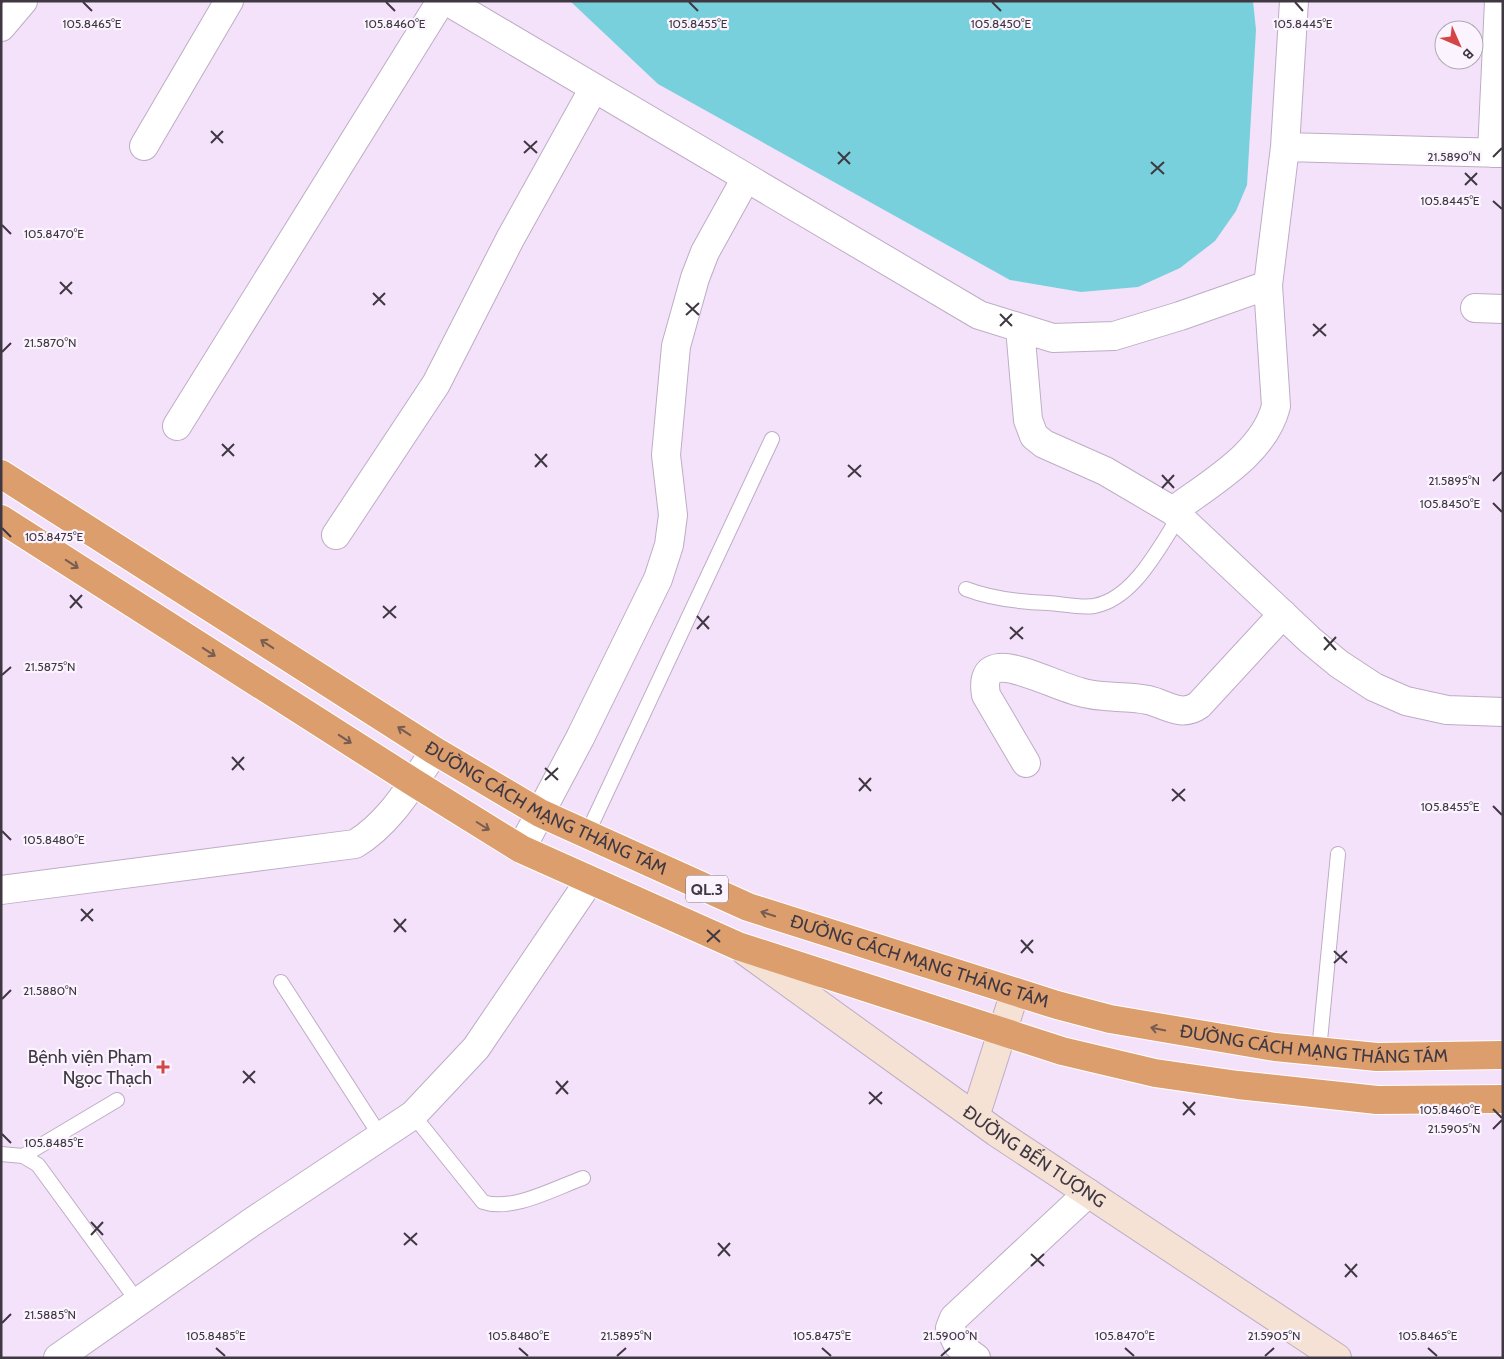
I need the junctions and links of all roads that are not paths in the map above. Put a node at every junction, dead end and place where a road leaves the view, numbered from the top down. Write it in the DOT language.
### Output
graph roads {
  1 [pos="22,1"];
  2 [pos="229,1"];
  3 [pos="441,1"];
  4 [pos="447,1"];
  5 [pos="1294,1"];
  6 [pos="1499,1"];
  7 [pos="1,27"];
  8 [pos="594,88"];
  9 [pos="144,146"];
  10 [pos="1285,148"];
  11 [pos="1497,153"];
  12 [pos="746,178"];
  13 [pos="1268,285"];
  14 [pos="1475,308"];
  15 [pos="1503,308"];
  16 [pos="1020,328"];
  17 [pos="177,426"];
  18 [pos="772,439"];
  19 [pos="1,474"];
  20 [pos="1176,514"];
  21 [pos="3,523"];
  22 [pos="336,535"];
  23 [pos="966,590"];
  24 [pos="1283,614"];
  25 [pos="1503,712"];
  26 [pos="435,751"];
  27 [pos="1026,763"];
  28 [pos="413,782"];
  29 [pos="540,813"];
  30 [pos="587,834"];
  31 [pos="521,849"];
  32 [pos="1338,854"];
  33 [pos="590,880"];
  34 [pos="1,890"];
  35 [pos="738,946"];
  36 [pos="281,982"];
  37 [pos="1015,992"];
  38 [pos="1003,1032"];
  39 [pos="1319,1051"];
  40 [pos="1503,1055"];
  41 [pos="1503,1099"];
  42 [pos="117,1100"];
  43 [pos="413,1115"];
  44 [pos="975,1117"];
  45 [pos="381,1136"];
  46 [pos="1,1154"];
  47 [pos="23,1156"];
  48 [pos="583,1178"];
  49 [pos="1088,1193"];
  50 [pos="138,1302"];
  51 [pos="58,1358"];
  52 [pos="976,1358"];
  53 [pos="1337,1358"];
  1 -- 7 [label="street"];
  2 -- 9 [label="street"];
  3 -- 17 [label="street"];
  4 -- 8 [label="street"];
  5 -- 10 [label="street"];
  6 -- 11 [label="street"];
  8 -- 12 [label="street"];
  8 -- 22 [label="street"];
  10 -- 11 [label="street"];
  10 -- 13 [label="street"];
  12 -- 16 [label="street"];
  12 -- 29 [label="street"];
  13 -- 16 [label="street"];
  13 -- 20 [label="street"];
  14 -- 15 [label="street"];
  16 -- 20 [label="street"];
  18 -- 30 [label="lane"];
  26 -- 19 [label="highway, ĐƯỜNG CÁCH MẠNG THÁNG TÁM / QL.3, one-way"];
  20 -- 23 [label="lane"];
  20 -- 24 [label="street"];
  21 -- 28 [label="highway, QL.3, one-way"];
  24 -- 25 [label="street"];
  24 -- 27 [label="street"];
  26 -- 28 [label="street"];
  26 -- 29 [label="highway, ĐƯỜNG CÁCH MẠNG THÁNG TÁM / QL.3"];
  28 -- 31 [label="highway, QL.3, one-way"];
  28 -- 34 [label="street"];
  29 -- 30 [label="highway, ĐƯỜNG CÁCH MẠNG THÁNG TÁM / QL.3"];
  29 -- 31 [label="street"];
  37 -- 30 [label="highway, ĐƯỜNG CÁCH MẠNG THÁNG TÁM / QL.3, one-way"];
  31 -- 33 [label="highway, QL.3"];
  32 -- 39 [label="lane"];
  33 -- 35 [label="highway, QL.3"];
  33 -- 43 [label="street"];
  35 -- 38 [label="highway, QL.3"];
  35 -- 44 [label="street, ĐƯỜNG BẾN TƯỢNG"];
  36 -- 45 [label="lane"];
  37 -- 38 [label="street"];
  39 -- 37 [label="highway, ĐƯỜNG CÁCH MẠNG THÁNG TÁM / QL.3, one-way"];
  38 -- 41 [label="highway, QL.3"];
  38 -- 44 [label="street"];
  39 -- 40 [label="highway, ĐƯỜNG CÁCH MẠNG THÁNG TÁM / QL.3"];
  42 -- 47 [label="lane"];
  43 -- 45 [label="street"];
  43 -- 48 [label="lane"];
  44 -- 49 [label="street, ĐƯỜNG BẾN TƯỢNG"];
  45 -- 50 [label="street"];
  46 -- 47 [label="lane"];
  47 -- 50 [label="lane"];
  49 -- 52 [label="street"];
  49 -- 53 [label="street, ĐƯỜNG BẾN TƯỢNG"];
  50 -- 51 [label="street"];
}
